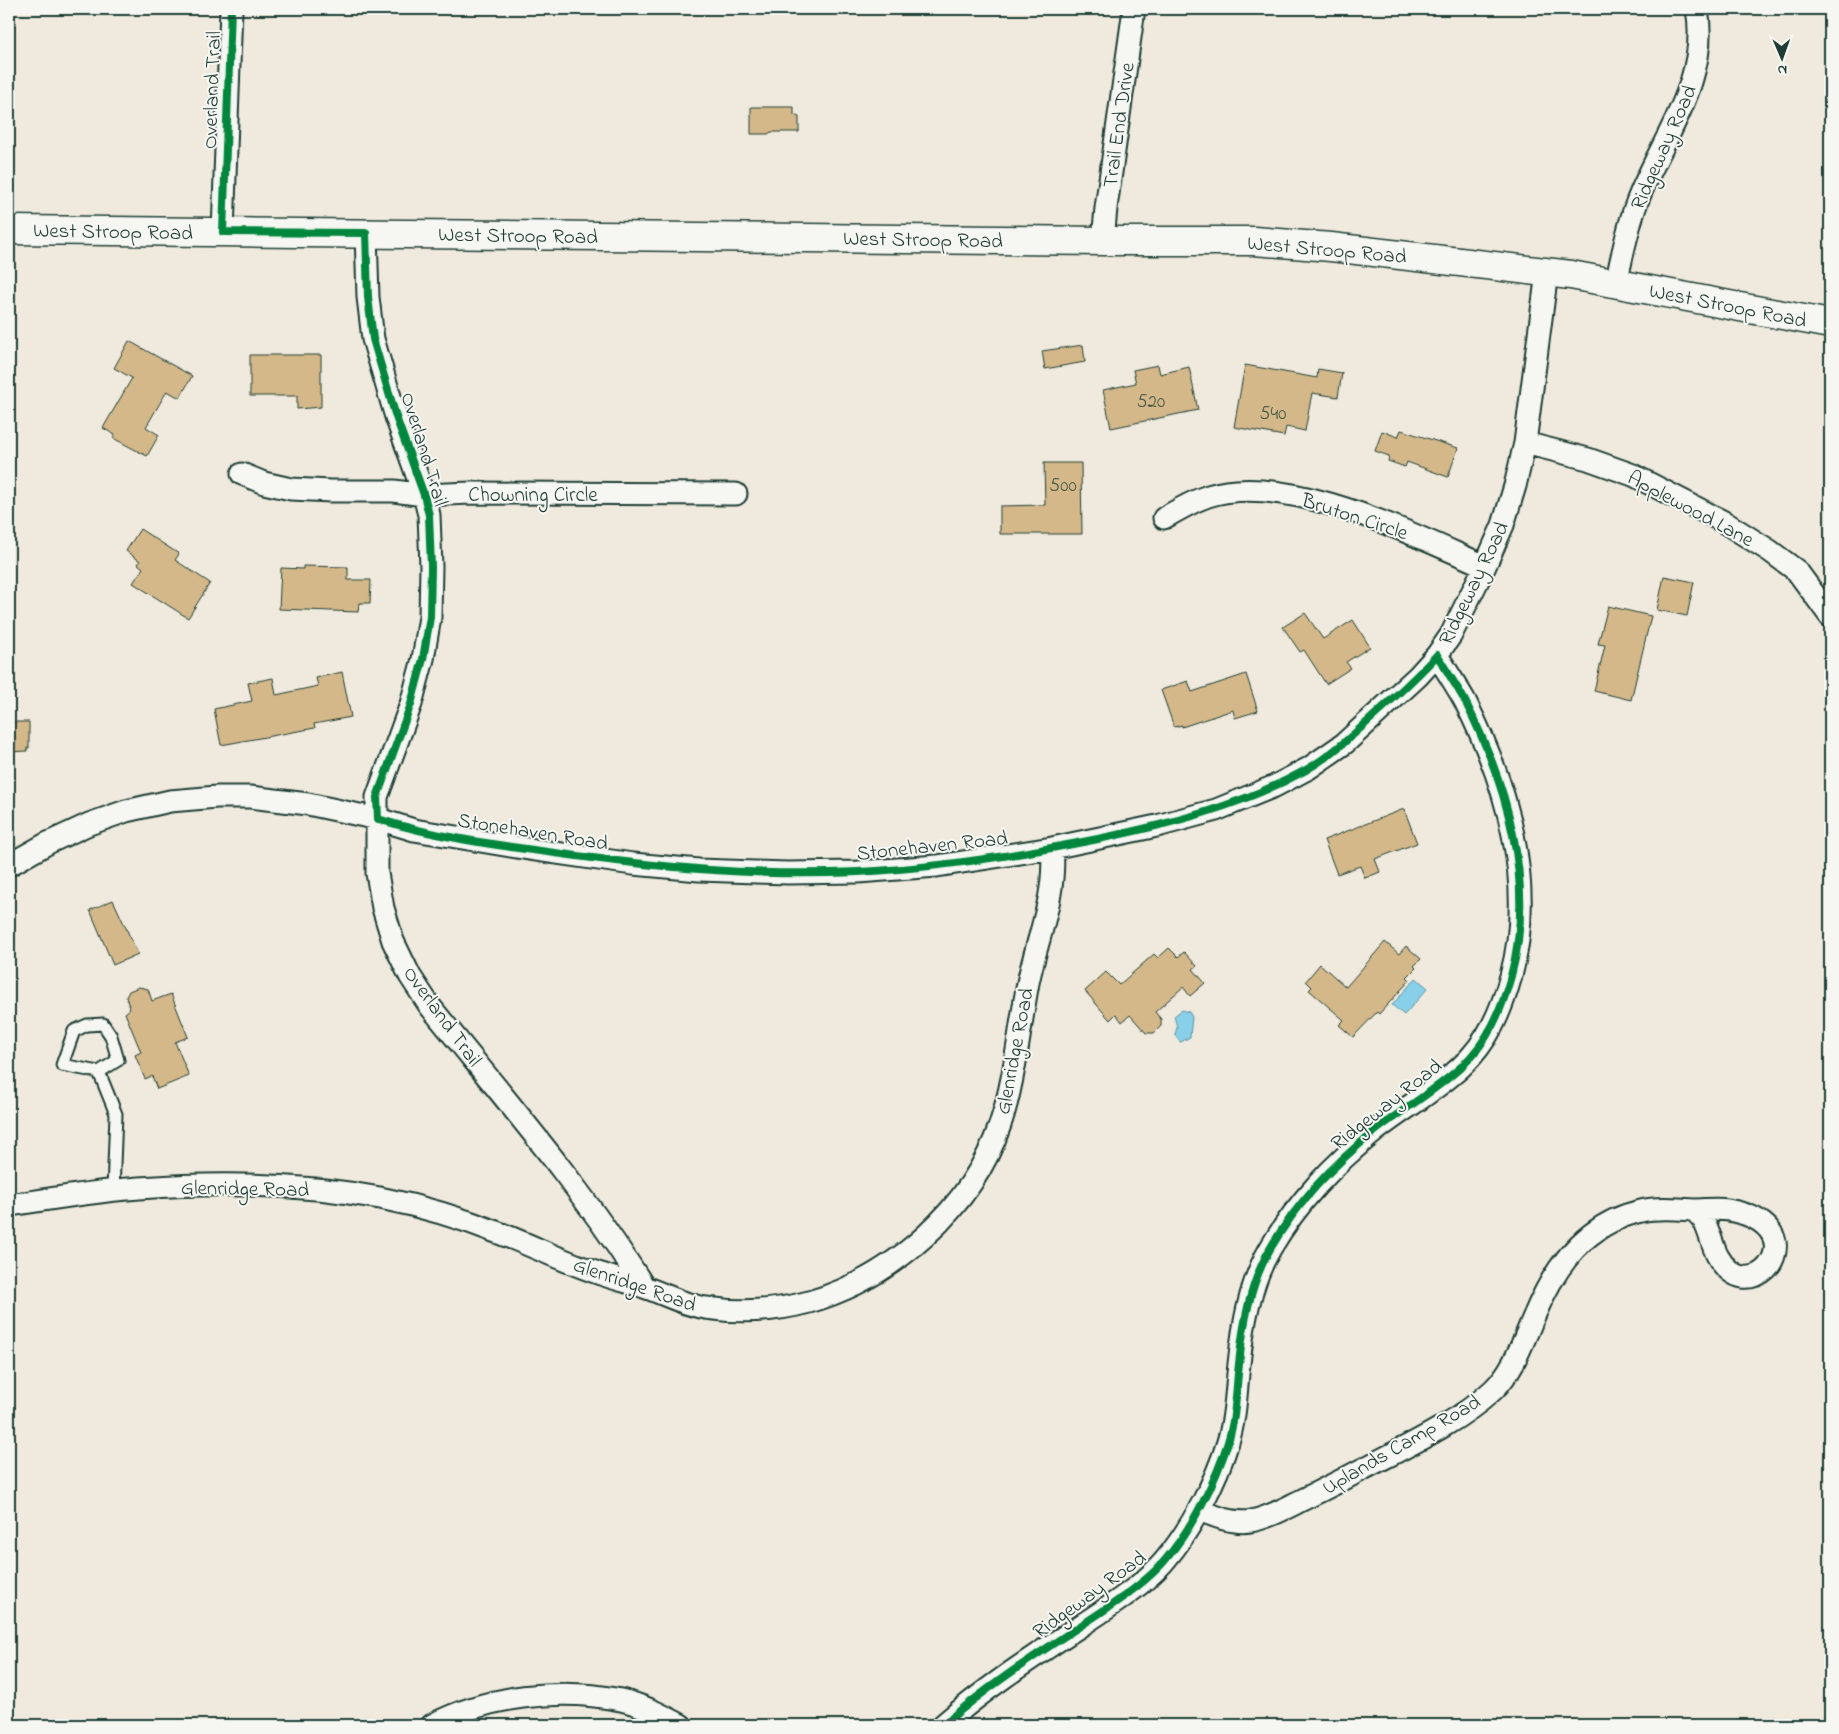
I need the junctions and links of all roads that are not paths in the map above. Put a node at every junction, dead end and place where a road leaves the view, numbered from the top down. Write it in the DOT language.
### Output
graph roads {
  1 [pos="231,9"];
  2 [pos="1134,9"];
  3 [pos="1697,9"];
  4 [pos="9,230"];
  5 [pos="223,232"];
  6 [pos="366,233"];
  7 [pos="1104,241"];
  8 [pos="1547,272"];
  9 [pos="1616,284"];
  10 [pos="1830,324"];
  11 [pos="1524,444"];
  12 [pos="242,474"];
  13 [pos="736,494"];
  14 [pos="424,495"];
  15 [pos="1164,518"];
  16 [pos="1486,566"];
  17 [pos="1830,616"];
  18 [pos="1437,655"];
  19 [pos="378,819"];
  20 [pos="1052,848"];
  21 [pos="9,865"];
  22 [pos="99,1072"];
  23 [pos="113,1191"];
  24 [pos="9,1205"];
  25 [pos="1694,1210"];
  26 [pos="644,1286"];
  27 [pos="1200,1510"];
  28 [pos="432,1725"];
  29 [pos="681,1725"];
  30 [pos="943,1725"];
  1 -- 5 [label="street, Overland Trail"];
  2 -- 7 [label="street, Trail End Drive"];
  3 -- 9 [label="street, Ridgeway Road"];
  4 -- 5 [label="main road, West Stroop Road"];
  5 -- 6 [label="main road, West Stroop Road"];
  6 -- 7 [label="main road, West Stroop Road"];
  6 -- 14 [label="street, Overland Trail"];
  7 -- 8 [label="main road, West Stroop Road"];
  8 -- 9 [label="main road, West Stroop Road"];
  8 -- 11 [label="street, Ridgeway Road"];
  9 -- 10 [label="main road, West Stroop Road"];
  11 -- 16 [label="street, Ridgeway Road"];
  11 -- 17 [label="street, Applewood Lane"];
  12 -- 14 [label="street, Chowning Circle"];
  13 -- 14 [label="street, Chowning Circle"];
  14 -- 19 [label="street, Overland Trail"];
  15 -- 16 [label="street, Bruton Circle"];
  16 -- 18 [label="street, Ridgeway Road"];
  18 -- 20 [label="street, Stonehaven Road"];
  18 -- 27 [label="street, Ridgeway Road"];
  19 -- 20 [label="street, Stonehaven Road"];
  19 -- 21 [label="street, Stonehaven Road"];
  19 -- 26 [label="street, Overland Trail"];
  20 -- 26 [label="street, Glenridge Road"];
  22 -- 22 [label="lane"];
  22 -- 23 [label="lane"];
  23 -- 24 [label="street, Glenridge Road"];
  23 -- 26 [label="street, Glenridge Road"];
  25 -- 27 [label="street, Uplands Camp Road"];
  27 -- 30 [label="street, Ridgeway Road"];
  28 -- 29 [label="street"];
}
